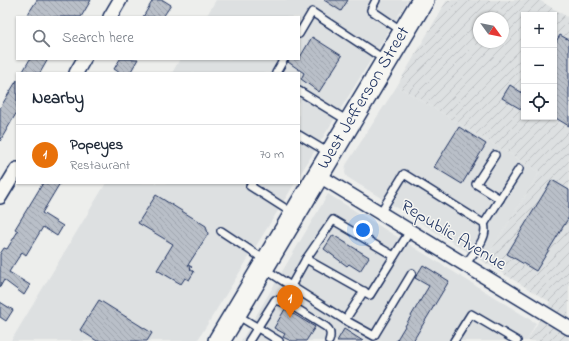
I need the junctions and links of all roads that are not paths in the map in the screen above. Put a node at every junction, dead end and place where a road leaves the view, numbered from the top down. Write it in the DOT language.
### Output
graph roads {
  1 [pos="120,0"];
  2 [pos="376,0"];
  3 [pos="423,0"];
  4 [pos="111,16"];
  5 [pos="300,32"];
  6 [pos="404,32"];
  7 [pos="83,60"];
  8 [pos="283,60"];
  9 [pos="386,61"];
  10 [pos="77,72"];
  11 [pos="277,72"];
  12 [pos="300,92"];
  13 [pos="350,122"];
  14 [pos="300,136"];
  15 [pos="331,154"];
  16 [pos="495,154"];
  17 [pos="519,169"];
  18 [pos="16,171"];
  19 [pos="318,176"];
  20 [pos="251,184"];
  21 [pos="0,197"];
  22 [pos="500,199"];
  23 [pos="380,213"];
  24 [pos="295,215"];
  25 [pos="484,224"];
  26 [pos="410,231"];
  27 [pos="221,232"];
  28 [pos="394,256"];
  29 [pos="306,259"];
  30 [pos="265,264"];
  31 [pos="465,265"];
  32 [pos="412,273"];
  33 [pos="292,286"];
  34 [pos="364,291"];
  35 [pos="235,314"];
  36 [pos="345,320"];
  37 [pos="257,327"];
  38 [pos="569,328"];
  39 [pos="373,338"];
  40 [pos="219,341"];
  41 [pos="249,341"];
  42 [pos="279,341"];
  43 [pos="329,341"];
  44 [pos="454,341"];
  45 [pos="517,341"];
  1 -- 4 [label="street"];
  2 -- 6 [label="lane"];
  3 -- 6 [label="main road, West Jefferson Street"];
  5 -- 9 [label="lane"];
  6 -- 9 [label="main road, West Jefferson Street"];
  7 -- 10 [label="street"];
  8 -- 11 [label="lane"];
  9 -- 13 [label="main road, West Jefferson Street"];
  12 -- 13 [label="lane"];
  13 -- 15 [label="main road, West Jefferson Street"];
  14 -- 15 [label="lane"];
  15 -- 19 [label="main road, West Jefferson Street"];
  16 -- 22 [label="lane"];
  17 -- 22 [label="lane"];
  18 -- 21 [label="street"];
  19 -- 23 [label="street, Republic Avenue"];
  19 -- 24 [label="main road, West Jefferson Street"];
  20 -- 24 [label="lane"];
  22 -- 25 [label="lane"];
  23 -- 25 [label="lane"];
  23 -- 26 [label="street, Republic Avenue"];
  24 -- 30 [label="main road, West Jefferson Street"];
  25 -- 31 [label="lane"];
  26 -- 28 [label="lane"];
  26 -- 31 [label="street, Republic Avenue"];
  27 -- 30 [label="lane"];
  28 -- 29 [label="lane"];
  28 -- 34 [label="lane"];
  29 -- 33 [label="lane"];
  29 -- 34 [label="lane"];
  30 -- 33 [label="lane"];
  30 -- 35 [label="main road, West Jefferson Street"];
  31 -- 38 [label="street, Republic Avenue"];
  32 -- 39 [label="lane"];
  33 -- 36 [label="lane"];
  34 -- 36 [label="lane"];
  35 -- 37 [label="lane"];
  35 -- 40 [label="main road, West Jefferson Street"];
  36 -- 39 [label="lane"];
  37 -- 41 [label="lane"];
  37 -- 42 [label="lane"];
  37 -- 43 [label="lane"];
  44 -- 45 [label="lane"];
}
